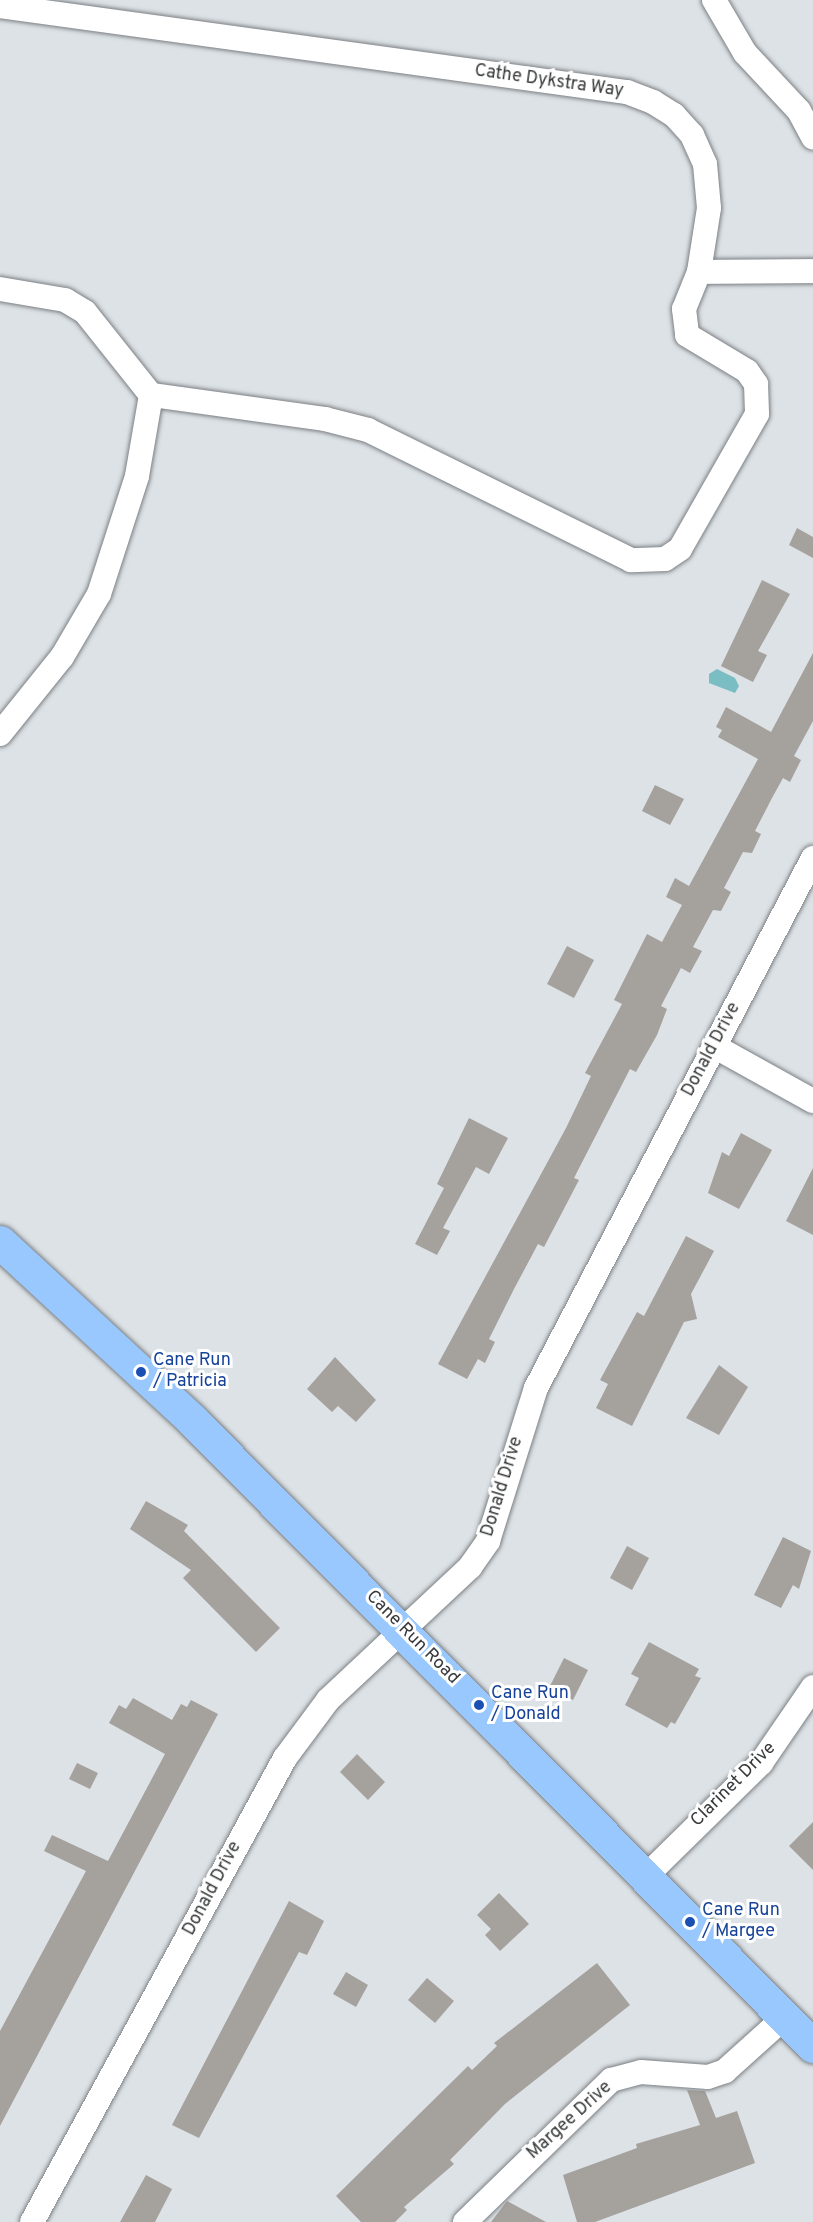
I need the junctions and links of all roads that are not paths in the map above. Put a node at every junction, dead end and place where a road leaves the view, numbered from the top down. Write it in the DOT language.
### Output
graph roads {
  1 [pos="714,0"];
  2 [pos="0,6"];
  3 [pos="813,136"];
  4 [pos="813,271"];
  5 [pos="699,272"];
  6 [pos="0,289"];
  7 [pos="151,395"];
  8 [pos="0,734"];
  9 [pos="813,858"];
  10 [pos="714,1046"];
  11 [pos="813,1101"];
  12 [pos="0,1242"];
  13 [pos="402,1629"];
  14 [pos="813,1687"];
  15 [pos="645,1877"];
  16 [pos="785,2017"];
  17 [pos="813,2046"];
  18 [pos="32,2222"];
  19 [pos="465,2222"];
  1 -- 3 [label="street"];
  2 -- 5 [label="street, Cathe Dykstra Way"];
  4 -- 5 [label="street"];
  5 -- 7 [label="street, Cathe Dykstra Way"];
  6 -- 7 [label="street"];
  7 -- 8 [label="street"];
  9 -- 10 [label="street, Donald Drive"];
  10 -- 11 [label="street"];
  10 -- 13 [label="street, Donald Drive"];
  12 -- 13 [label="highway, Cane Run Road"];
  13 -- 15 [label="highway, Cane Run Road"];
  13 -- 18 [label="street, Donald Drive"];
  14 -- 15 [label="street, Clarinet Drive"];
  15 -- 16 [label="highway, Cane Run Road"];
  16 -- 17 [label="highway, Cane Run Road"];
  16 -- 19 [label="street, Margee Drive"];
}
